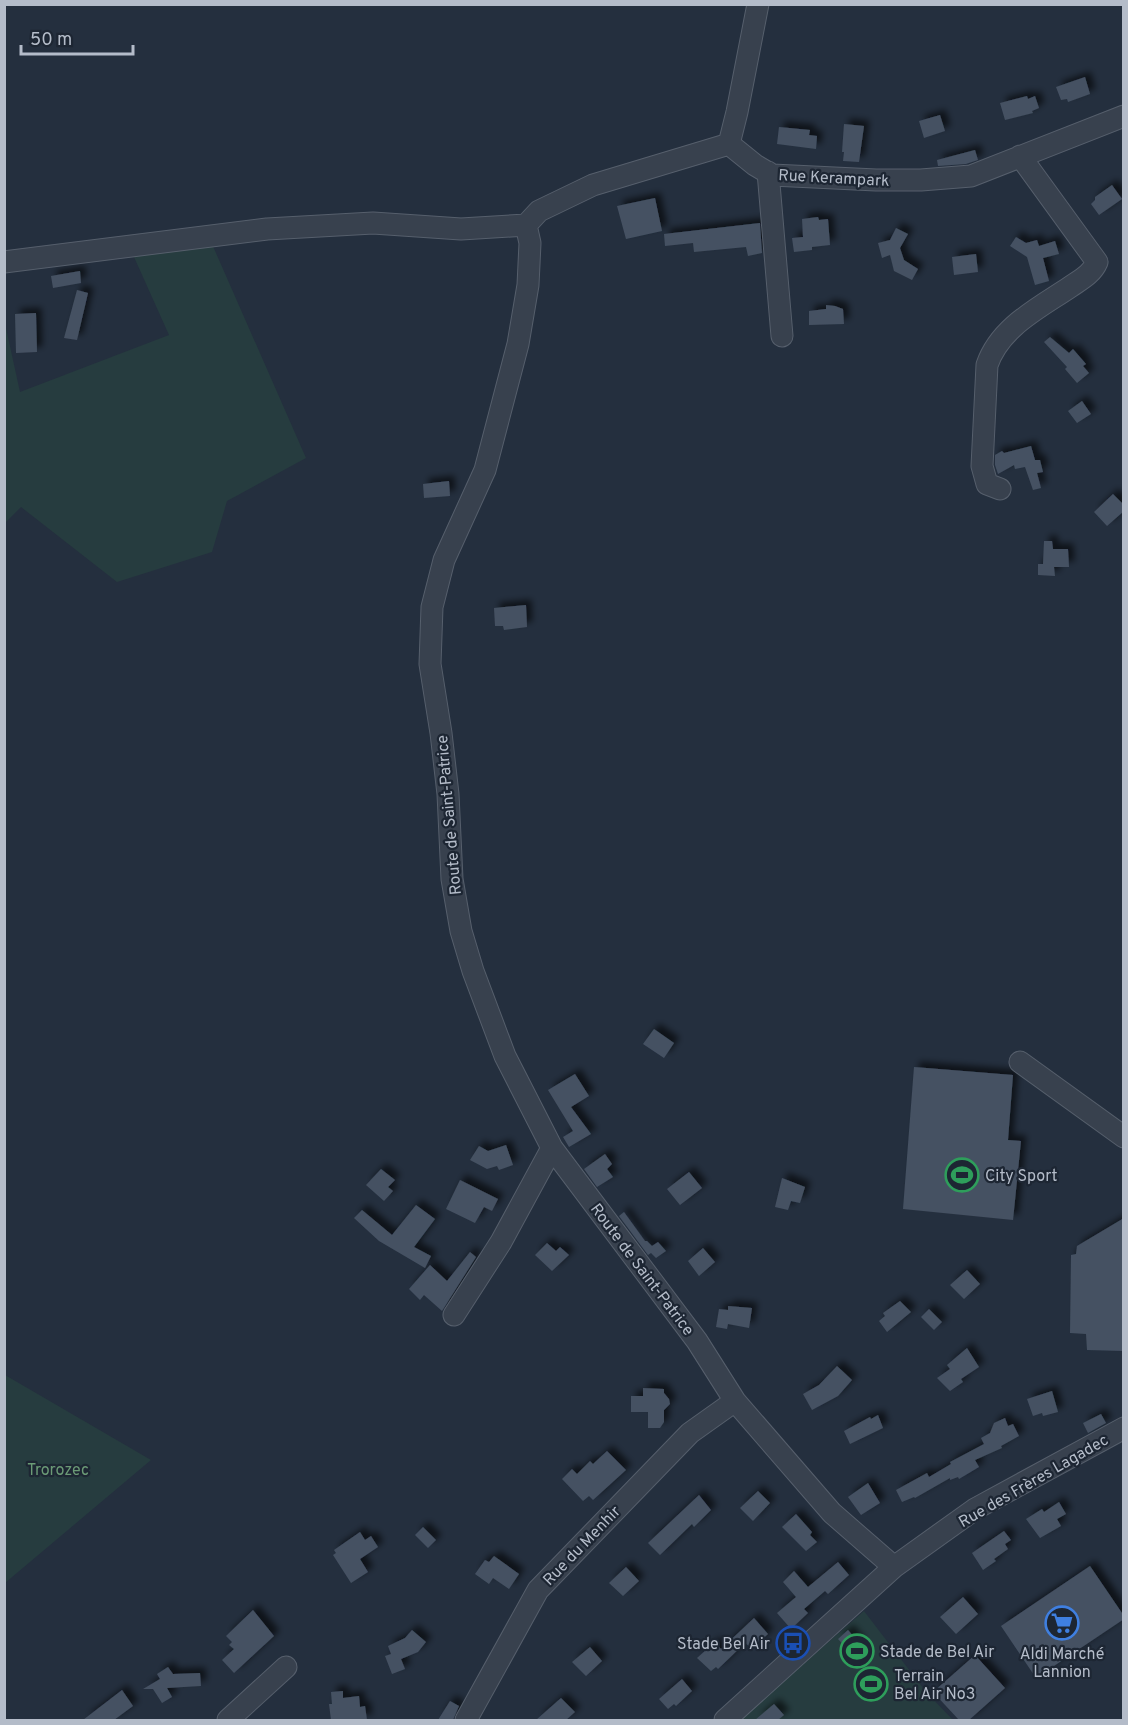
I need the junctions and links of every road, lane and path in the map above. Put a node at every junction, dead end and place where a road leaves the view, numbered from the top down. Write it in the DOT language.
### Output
graph roads {
  1 [pos="758,4"];
  2 [pos="1124,116"];
  3 [pos="729,144"];
  4 [pos="1020,156"];
  5 [pos="768,172"];
  6 [pos="526,225"];
  7 [pos="4,262"];
  8 [pos="782,336"];
  9 [pos="1000,489"];
  10 [pos="1020,1062"];
  11 [pos="1124,1137"];
  12 [pos="552,1148"];
  13 [pos="454,1315"];
  14 [pos="735,1401"];
  15 [pos="1124,1428"];
  16 [pos="894,1568"];
  17 [pos="286,1667"];
  18 [pos="228,1720"];
  19 [pos="466,1720"];
  20 [pos="725,1720"];
  1 -- 3 [label="street"];
  2 -- 4 [label="street, Rue Kerampark"];
  3 -- 5 [label="street, Rue Kerampark"];
  3 -- 6 [label="street"];
  4 -- 5 [label="street, Rue Kerampark"];
  4 -- 9 [label="street"];
  5 -- 8 [label="street"];
  6 -- 7 [label="street"];
  6 -- 12 [label="street, Route de Saint-Patrice"];
  10 -- 11 [label="street"];
  12 -- 13 [label="street"];
  12 -- 14 [label="street, Route de Saint-Patrice"];
  14 -- 16 [label="street, Route de Saint-Patrice"];
  14 -- 19 [label="street, Rue du Menhir"];
  15 -- 16 [label="street, Rue des Frères Lagadec"];
  16 -- 20 [label="street, Rue des Frères Lagadec"];
  17 -- 18 [label="street"];
}
